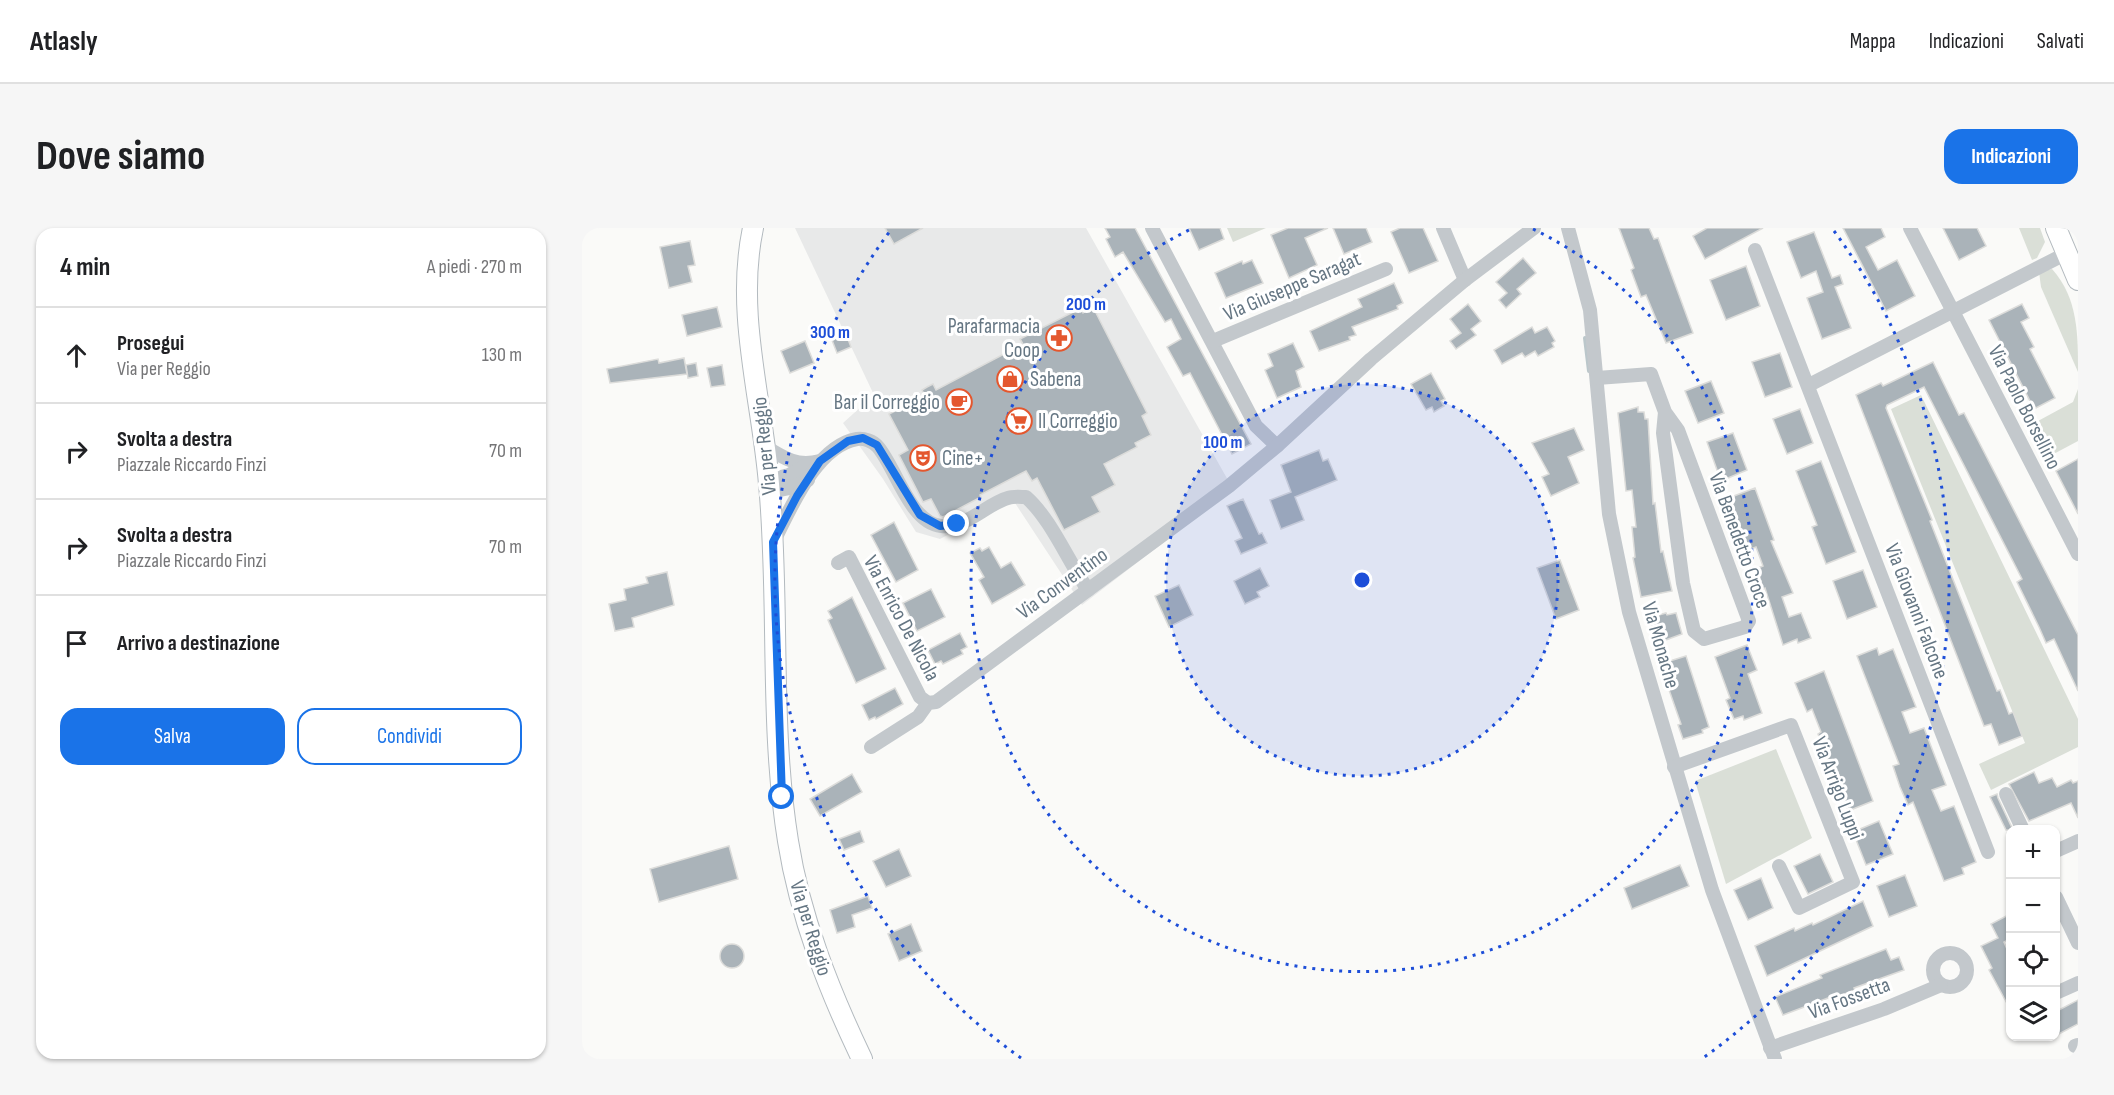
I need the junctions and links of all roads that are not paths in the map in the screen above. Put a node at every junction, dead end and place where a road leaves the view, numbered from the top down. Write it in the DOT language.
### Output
graph roads {
  1 [pos="742,228"];
  2 [pos="753,228"];
  3 [pos="1152,228"];
  4 [pos="1443,228"];
  5 [pos="1534,228"];
  6 [pos="1568,228"];
  7 [pos="1910,228"];
  8 [pos="2056,228"];
  9 [pos="1755,250"];
  10 [pos="748,253"];
  11 [pos="2067,253"];
  12 [pos="1386,269"];
  13 [pos="1465,280"];
  14 [pos="2078,280"];
  15 [pos="1951,310"];
  16 [pos="1213,341"];
  17 [pos="1597,378"];
  18 [pos="1809,384"];
  19 [pos="1665,412"];
  20 [pos="1277,446"];
  21 [pos="766,447"];
  22 [pos="820,461"];
  23 [pos="806,465"];
  24 [pos="808,479"];
  25 [pos="770,486"];
  26 [pos="773,542"];
  27 [pos="2078,554"];
  28 [pos="838,563"];
  29 [pos="1088,590"];
  30 [pos="928,702"];
  31 [pos="871,747"];
  32 [pos="1674,767"];
  33 [pos="2006,794"];
  34 [pos="2021,825"];
  35 [pos="2078,841"];
  36 [pos="2060,849"];
  37 [pos="1988,852"];
  38 [pos="1779,866"];
  39 [pos="2060,907"];
  40 [pos="2068,924"];
  41 [pos="2060,928"];
  42 [pos="2078,943"];
  43 [pos="2078,983"];
  44 [pos="1941,985"];
  45 [pos="2060,991"];
  46 [pos="1773,1053"];
  47 [pos="862,1059"];
  1 -- 10 [label="main road, Via per Reggio"];
  2 -- 10 [label="main road, Via per Reggio"];
  3 -- 16 [label="street"];
  4 -- 13 [label="street"];
  5 -- 13 [label="street, Via Conventino"];
  6 -- 17 [label="street, Via Monache"];
  7 -- 15 [label="street, Via Paolo Borsellino"];
  8 -- 11 [label="main road"];
  9 -- 18 [label="street, Via Giovanni Falcone"];
  10 -- 21 [label="main road, Via per Reggio"];
  11 -- 14 [label="main road"];
  11 -- 15 [label="street"];
  12 -- 16 [label="street, Via Giuseppe Saragat"];
  13 -- 20 [label="street, Via Conventino"];
  15 -- 18 [label="street"];
  15 -- 27 [label="street, Via Paolo Borsellino"];
  16 -- 20 [label="street"];
  17 -- 19 [label="street, Via Benedetto Croce"];
  17 -- 32 [label="street, Via Monache"];
  18 -- 37 [label="street, Via Giovanni Falcone"];
  19 -- 19 [label="street, Via Benedetto Croce"];
  20 -- 29 [label="street, Via Conventino"];
  21 -- 23 [label="street"];
  21 -- 25 [label="main road, Via per Reggio"];
  22 -- 23 [label="street"];
  22 -- 24 [label="street"];
  22 -- 29 [label="street"];
  23 -- 25 [label="street"];
  24 -- 25 [label="street"];
  24 -- 26 [label="street"];
  25 -- 26 [label="main road, Via per Reggio"];
  26 -- 47 [label="main road, Via per Reggio"];
  28 -- 30 [label="street, Via Enrico De Nicola"];
  29 -- 30 [label="street, Via Conventino"];
  30 -- 31 [label="street, Via Conventino"];
  32 -- 38 [label="street, Via Arrigo Luppi"];
  32 -- 46 [label="street, Via Monache"];
  33 -- 34 [label="street"];
  35 -- 36 [label="street"];
  39 -- 40 [label="street"];
  40 -- 41 [label="street"];
  40 -- 42 [label="street"];
  43 -- 45 [label="street"];
  44 -- 46 [label="street, Via Fossetta"];
}
